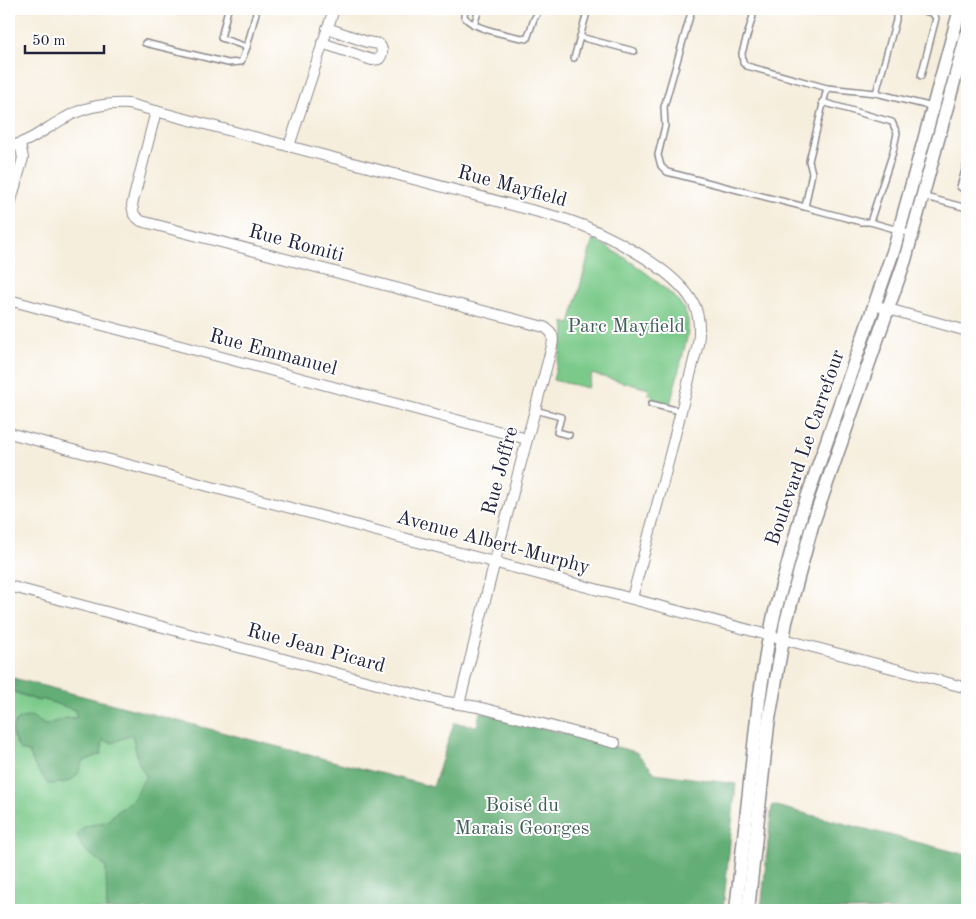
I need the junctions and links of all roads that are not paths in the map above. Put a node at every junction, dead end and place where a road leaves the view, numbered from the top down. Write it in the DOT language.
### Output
graph roads {
  1 [pos="228,9"];
  2 [pos="257,9"];
  3 [pos="334,9"];
  4 [pos="465,9"];
  5 [pos="479,9"];
  6 [pos="540,9"];
  7 [pos="588,9"];
  8 [pos="692,9"];
  9 [pos="755,9"];
  10 [pos="887,9"];
  11 [pos="916,9"];
  12 [pos="960,9"];
  13 [pos="896,10"];
  14 [pos="474,25"];
  15 [pos="327,28"];
  16 [pos="967,34"];
  17 [pos="580,37"];
  18 [pos="145,43"];
  19 [pos="322,43"];
  20 [pos="246,47"];
  21 [pos="634,51"];
  22 [pos="574,58"];
  23 [pos="921,76"];
  24 [pos="827,88"];
  25 [pos="876,93"];
  26 [pos="822,102"];
  27 [pos="933,107"];
  28 [pos="946,110"];
  29 [pos="156,111"];
  30 [pos="20,144"];
  31 [pos="289,146"];
  32 [pos="9,147"];
  33 [pos="967,164"];
  34 [pos="967,192"];
  35 [pos="910,193"];
  36 [pos="923,196"];
  37 [pos="805,207"];
  38 [pos="9,208"];
  39 [pos="967,208"];
  40 [pos="870,222"];
  41 [pos="900,230"];
  42 [pos="913,234"];
  43 [pos="9,300"];
  44 [pos="875,305"];
  45 [pos="888,309"];
  46 [pos="967,330"];
  47 [pos="553,335"];
  48 [pos="651,404"];
  49 [pos="535,410"];
  50 [pos="680,411"];
  51 [pos="9,433"];
  52 [pos="569,435"];
  53 [pos="527,439"];
  54 [pos="495,562"];
  55 [pos="9,586"];
  56 [pos="632,598"];
  57 [pos="776,636"];
  58 [pos="967,688"];
  59 [pos="459,704"];
  60 [pos="615,743"];
  61 [pos="736,910"];
  62 [pos="748,910"];
  1 -- 20 [label="lane"];
  2 -- 20 [label="lane"];
  3 -- 15 [label="street"];
  4 -- 14 [label="lane"];
  5 -- 14 [label="lane"];
  6 -- 14 [label="lane"];
  7 -- 17 [label="lane"];
  8 -- 37 [label="lane"];
  9 -- 24 [label="lane"];
  10 -- 13 [label="lane"];
  11 -- 23 [label="lane"];
  12 -- 27 [label="street, Boulevard Le Carrefour"];
  13 -- 25 [label="lane"];
  15 -- 19 [label="street"];
  15 -- 19 [label="street"];
  16 -- 28 [label="street, Boulevard Le Carrefour"];
  17 -- 21 [label="lane"];
  17 -- 22 [label="lane"];
  18 -- 20 [label="lane"];
  19 -- 31 [label="street"];
  24 -- 25 [label="lane"];
  24 -- 26 [label="lane"];
  25 -- 27 [label="lane"];
  26 -- 37 [label="lane"];
  26 -- 40 [label="lane"];
  27 -- 28 [label="lane"];
  27 -- 35 [label="street, Boulevard Le Carrefour"];
  28 -- 36 [label="street, Boulevard Le Carrefour"];
  29 -- 30 [label="street, Rue Mayfield"];
  29 -- 31 [label="street, Rue Mayfield"];
  29 -- 47 [label="street, Rue Romiti"];
  30 -- 32 [label="street, Rue Mayfield"];
  30 -- 38 [label="street"];
  31 -- 50 [label="street, Rue Mayfield"];
  33 -- 34 [label="lane"];
  35 -- 36 [label="lane"];
  35 -- 41 [label="street, Boulevard Le Carrefour"];
  36 -- 39 [label="lane"];
  36 -- 42 [label="street, Boulevard Le Carrefour"];
  37 -- 40 [label="lane"];
  40 -- 41 [label="lane"];
  41 -- 42 [label="lane"];
  41 -- 44 [label="street, Boulevard Le Carrefour"];
  42 -- 45 [label="street, Boulevard Le Carrefour"];
  43 -- 53 [label="street, Rue Emmanuel"];
  44 -- 45 [label="street"];
  44 -- 57 [label="street, Boulevard Le Carrefour"];
  45 -- 46 [label="street"];
  45 -- 57 [label="street, Boulevard Le Carrefour"];
  47 -- 49 [label="street, Rue Joffre"];
  48 -- 50 [label="lane"];
  49 -- 52 [label="lane"];
  49 -- 53 [label="street, Rue Joffre"];
  50 -- 56 [label="street, Rue Mayfield"];
  51 -- 54 [label="street, Avenue Albert-Murphy"];
  53 -- 54 [label="street, Rue Joffre"];
  54 -- 56 [label="street, Avenue Albert-Murphy"];
  54 -- 59 [label="street, Rue Joffre"];
  55 -- 59 [label="street, Rue Jean Picard"];
  56 -- 57 [label="street, Avenue Albert-Murphy"];
  57 -- 58 [label="street, Avenue Albert-Murphy"];
  57 -- 61 [label="street, Boulevard Le Carrefour"];
  57 -- 62 [label="street, Boulevard Le Carrefour"];
  59 -- 60 [label="street, Rue Jean Picard"];
}
